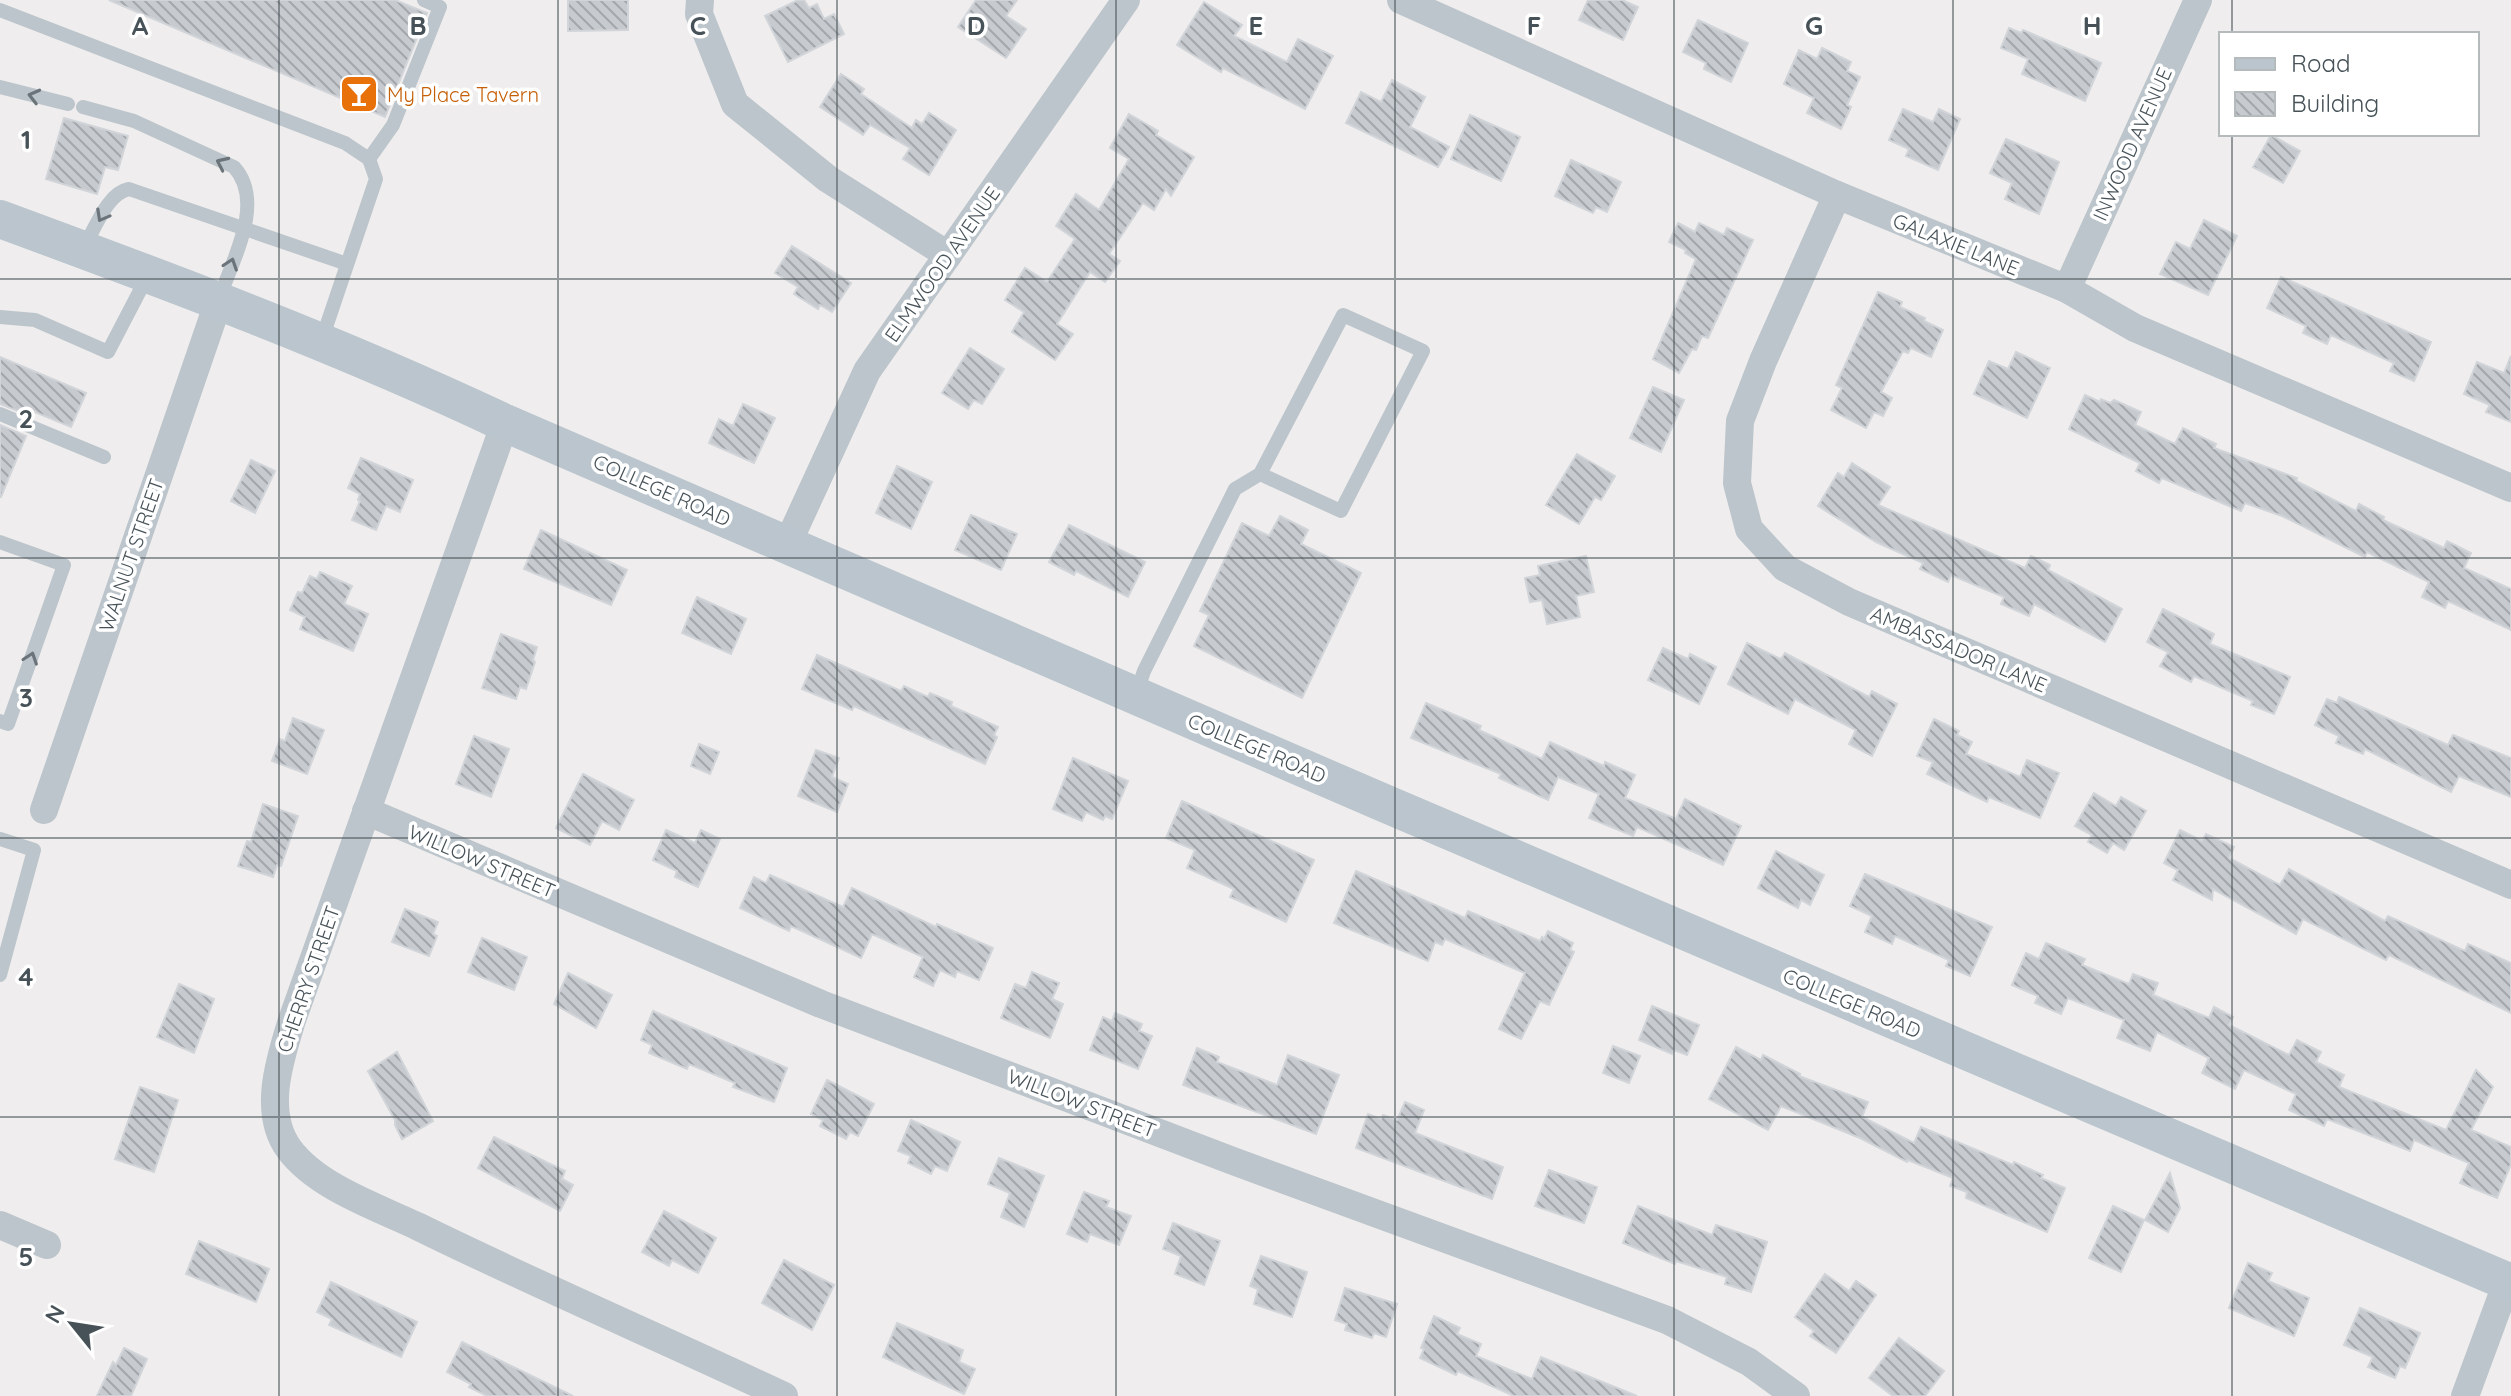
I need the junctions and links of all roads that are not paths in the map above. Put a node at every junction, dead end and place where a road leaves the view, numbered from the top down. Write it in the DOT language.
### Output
graph roads {
  1 [pos="424,0"];
  2 [pos="700,0"];
  3 [pos="1126,0"];
  4 [pos="1401,0"];
  5 [pos="2198,0"];
  6 [pos="0,10"];
  7 [pos="0,87"];
  8 [pos="68,104"];
  9 [pos="83,107"];
  10 [pos="369,159"];
  11 [pos="1837,195"];
  12 [pos="0,219"];
  13 [pos="244,228"];
  14 [pos="83,249"];
  15 [pos="948,255"];
  16 [pos="347,264"];
  17 [pos="149,274"];
  18 [pos="2067,289"];
  19 [pos="219,300"];
  20 [pos="0,317"];
  21 [pos="321,342"];
  22 [pos="0,414"];
  23 [pos="505,423"];
  24 [pos="104,457"];
  25 [pos="1260,474"];
  26 [pos="2511,488"];
  27 [pos="0,542"];
  28 [pos="787,545"];
  29 [pos="1136,696"];
  30 [pos="0,721"];
  31 [pos="44,810"];
  32 [pos="366,811"];
  33 [pos="0,839"];
  34 [pos="2511,885"];
  35 [pos="0,975"];
  36 [pos="0,1225"];
  37 [pos="47,1245"];
  38 [pos="2509,1283"];
  39 [pos="784,1396"];
  40 [pos="1796,1396"];
  41 [pos="2465,1396"];
  1 -- 10 [label="lane"];
  2 -- 15 [label="street"];
  3 -- 15 [label="street, ELMWOOD AVENUE"];
  4 -- 11 [label="street, GALAXIE LANE"];
  5 -- 18 [label="street, INWOOD AVENUE"];
  6 -- 10 [label="lane"];
  8 -- 7 [label="lane, one-way"];
  13 -- 9 [label="lane, one-way"];
  10 -- 16 [label="lane"];
  11 -- 18 [label="street, GALAXIE LANE"];
  11 -- 34 [label="street, AMBASSADOR LANE"];
  12 -- 14 [label="street, COLLEGE ROAD"];
  13 -- 14 [label="lane, one-way"];
  13 -- 16 [label="lane"];
  19 -- 13 [label="lane, one-way"];
  14 -- 17 [label="street, COLLEGE ROAD"];
  15 -- 28 [label="street, ELMWOOD AVENUE"];
  16 -- 21 [label="lane"];
  17 -- 19 [label="street, COLLEGE ROAD"];
  17 -- 20 [label="lane"];
  18 -- 26 [label="street, GALAXIE LANE"];
  19 -- 21 [label="street, COLLEGE ROAD"];
  19 -- 31 [label="street, WALNUT STREET"];
  21 -- 23 [label="street, COLLEGE ROAD"];
  22 -- 24 [label="lane"];
  23 -- 28 [label="street, COLLEGE ROAD"];
  23 -- 32 [label="street, CHERRY STREET"];
  25 -- 25 [label="lane"];
  25 -- 29 [label="lane"];
  30 -- 27 [label="lane, one-way"];
  28 -- 29 [label="street, COLLEGE ROAD"];
  29 -- 38 [label="street, COLLEGE ROAD"];
  32 -- 39 [label="street, CHERRY STREET"];
  32 -- 40 [label="street, WILLOW STREET"];
  33 -- 35 [label="lane"];
  36 -- 37 [label="street"];
  38 -- 41 [label="street"];
}
